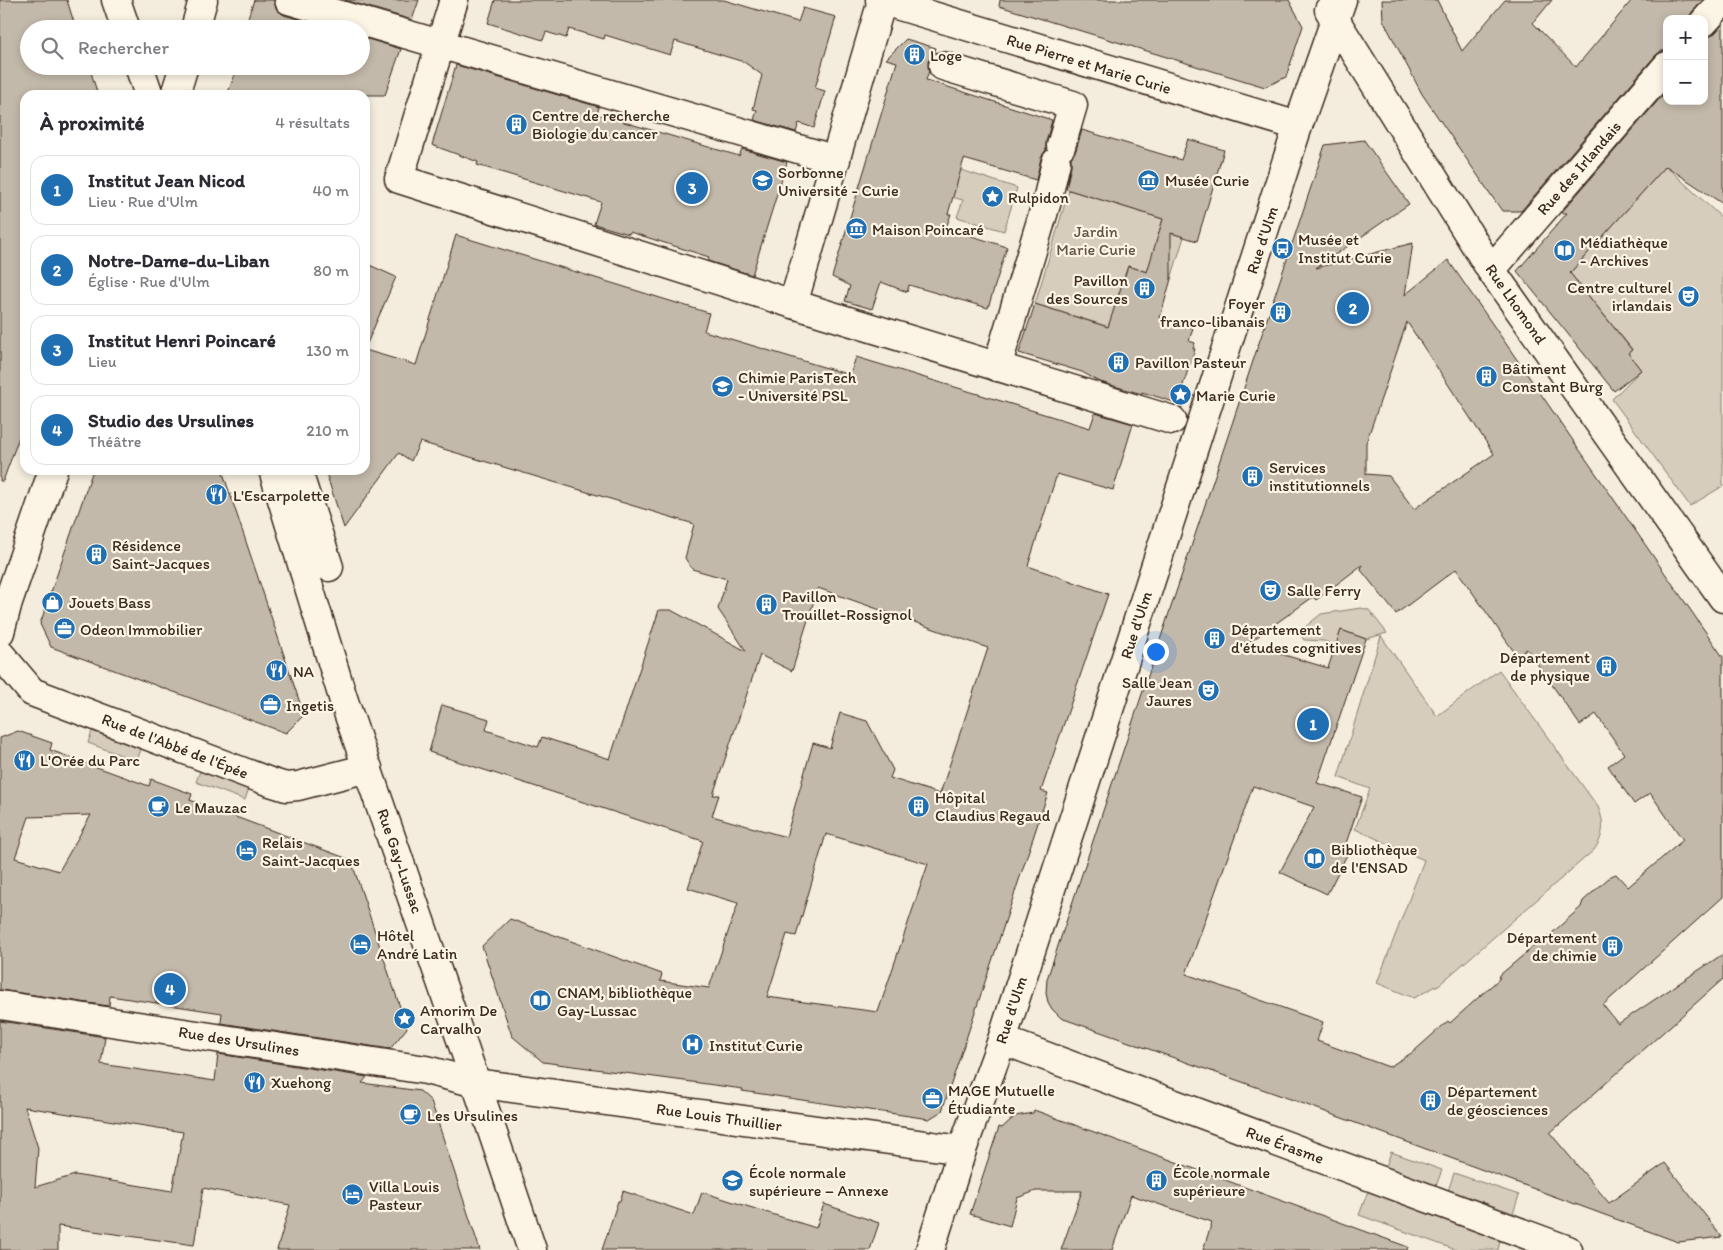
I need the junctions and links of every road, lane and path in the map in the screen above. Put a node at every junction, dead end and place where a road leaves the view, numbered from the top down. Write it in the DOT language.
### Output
graph roads {
  1 [pos="116,0"];
  2 [pos="203,0"];
  3 [pos="289,0"];
  4 [pos="454,0"];
  5 [pos="881,0"];
  6 [pos="1723,1"];
  7 [pos="1334,7"];
  8 [pos="1708,18"];
  9 [pos="123,20"];
  10 [pos="197,20"];
  11 [pos="358,20"];
  12 [pos="370,24"];
  13 [pos="440,44"];
  14 [pos="943,66"];
  15 [pos="1663,71"];
  16 [pos="142,75"];
  17 [pos="181,75"];
  18 [pos="148,90"];
  19 [pos="177,90"];
  20 [pos="1298,126"];
  21 [pos="836,160"];
  22 [pos="1491,270"];
  23 [pos="792,304"];
  24 [pos="997,366"];
  25 [pos="1172,420"];
  26 [pos="51,475"];
  27 [pos="275,475"];
  28 [pos="299,475"];
  29 [pos="330,567"];
  30 [pos="1723,598"];
  31 [pos="0,632"];
  32 [pos="0,654"];
  33 [pos="368,768"];
  34 [pos="0,1005"];
  35 [pos="1002,1040"];
  36 [pos="476,1083"];
  37 [pos="962,1150"];
  38 [pos="1551,1247"];
  39 [pos="532,1250"];
  40 [pos="930,1250"];
  1 -- 9 [label="street"];
  2 -- 10 [label="street"];
  3 -- 11 [label="street"];
  4 -- 13 [label="street"];
  5 -- 20 [label="street, Rue Pierre et Marie Curie"];
  5 -- 21 [label="street"];
  6 -- 8 [label="street"];
  7 -- 20 [label="street, Rue d'Ulm"];
  7 -- 22 [label="street, Rue Lhomond"];
  12 -- 13 [label="street"];
  13 -- 21 [label="street"];
  13 -- 23 [label="street"];
  14 -- 24 [label="street"];
  15 -- 22 [label="street, Rue des Irlandais"];
  16 -- 18 [label="street"];
  17 -- 19 [label="street"];
  20 -- 35 [label="street, Rue d'Ulm"];
  21 -- 23 [label="street"];
  22 -- 30 [label="street, Rue Lhomond"];
  23 -- 24 [label="street"];
  24 -- 25 [label="street"];
  26 -- 31 [label="street"];
  27 -- 33 [label="street, Rue Gay-Lussac"];
  28 -- 29 [label="street"];
  32 -- 33 [label="street, Rue de l'Abbé de l'Épée"];
  33 -- 36 [label="street, Rue Gay-Lussac"];
  34 -- 36 [label="street, Rue des Ursulines"];
  35 -- 37 [label="street, Rue d'Ulm"];
  35 -- 38 [label="street, Rue Érasme"];
  36 -- 37 [label="street, Rue Louis Thuillier"];
  36 -- 39 [label="street, Rue Gay-Lussac"];
  37 -- 40 [label="street, Rue d'Ulm"];
}
